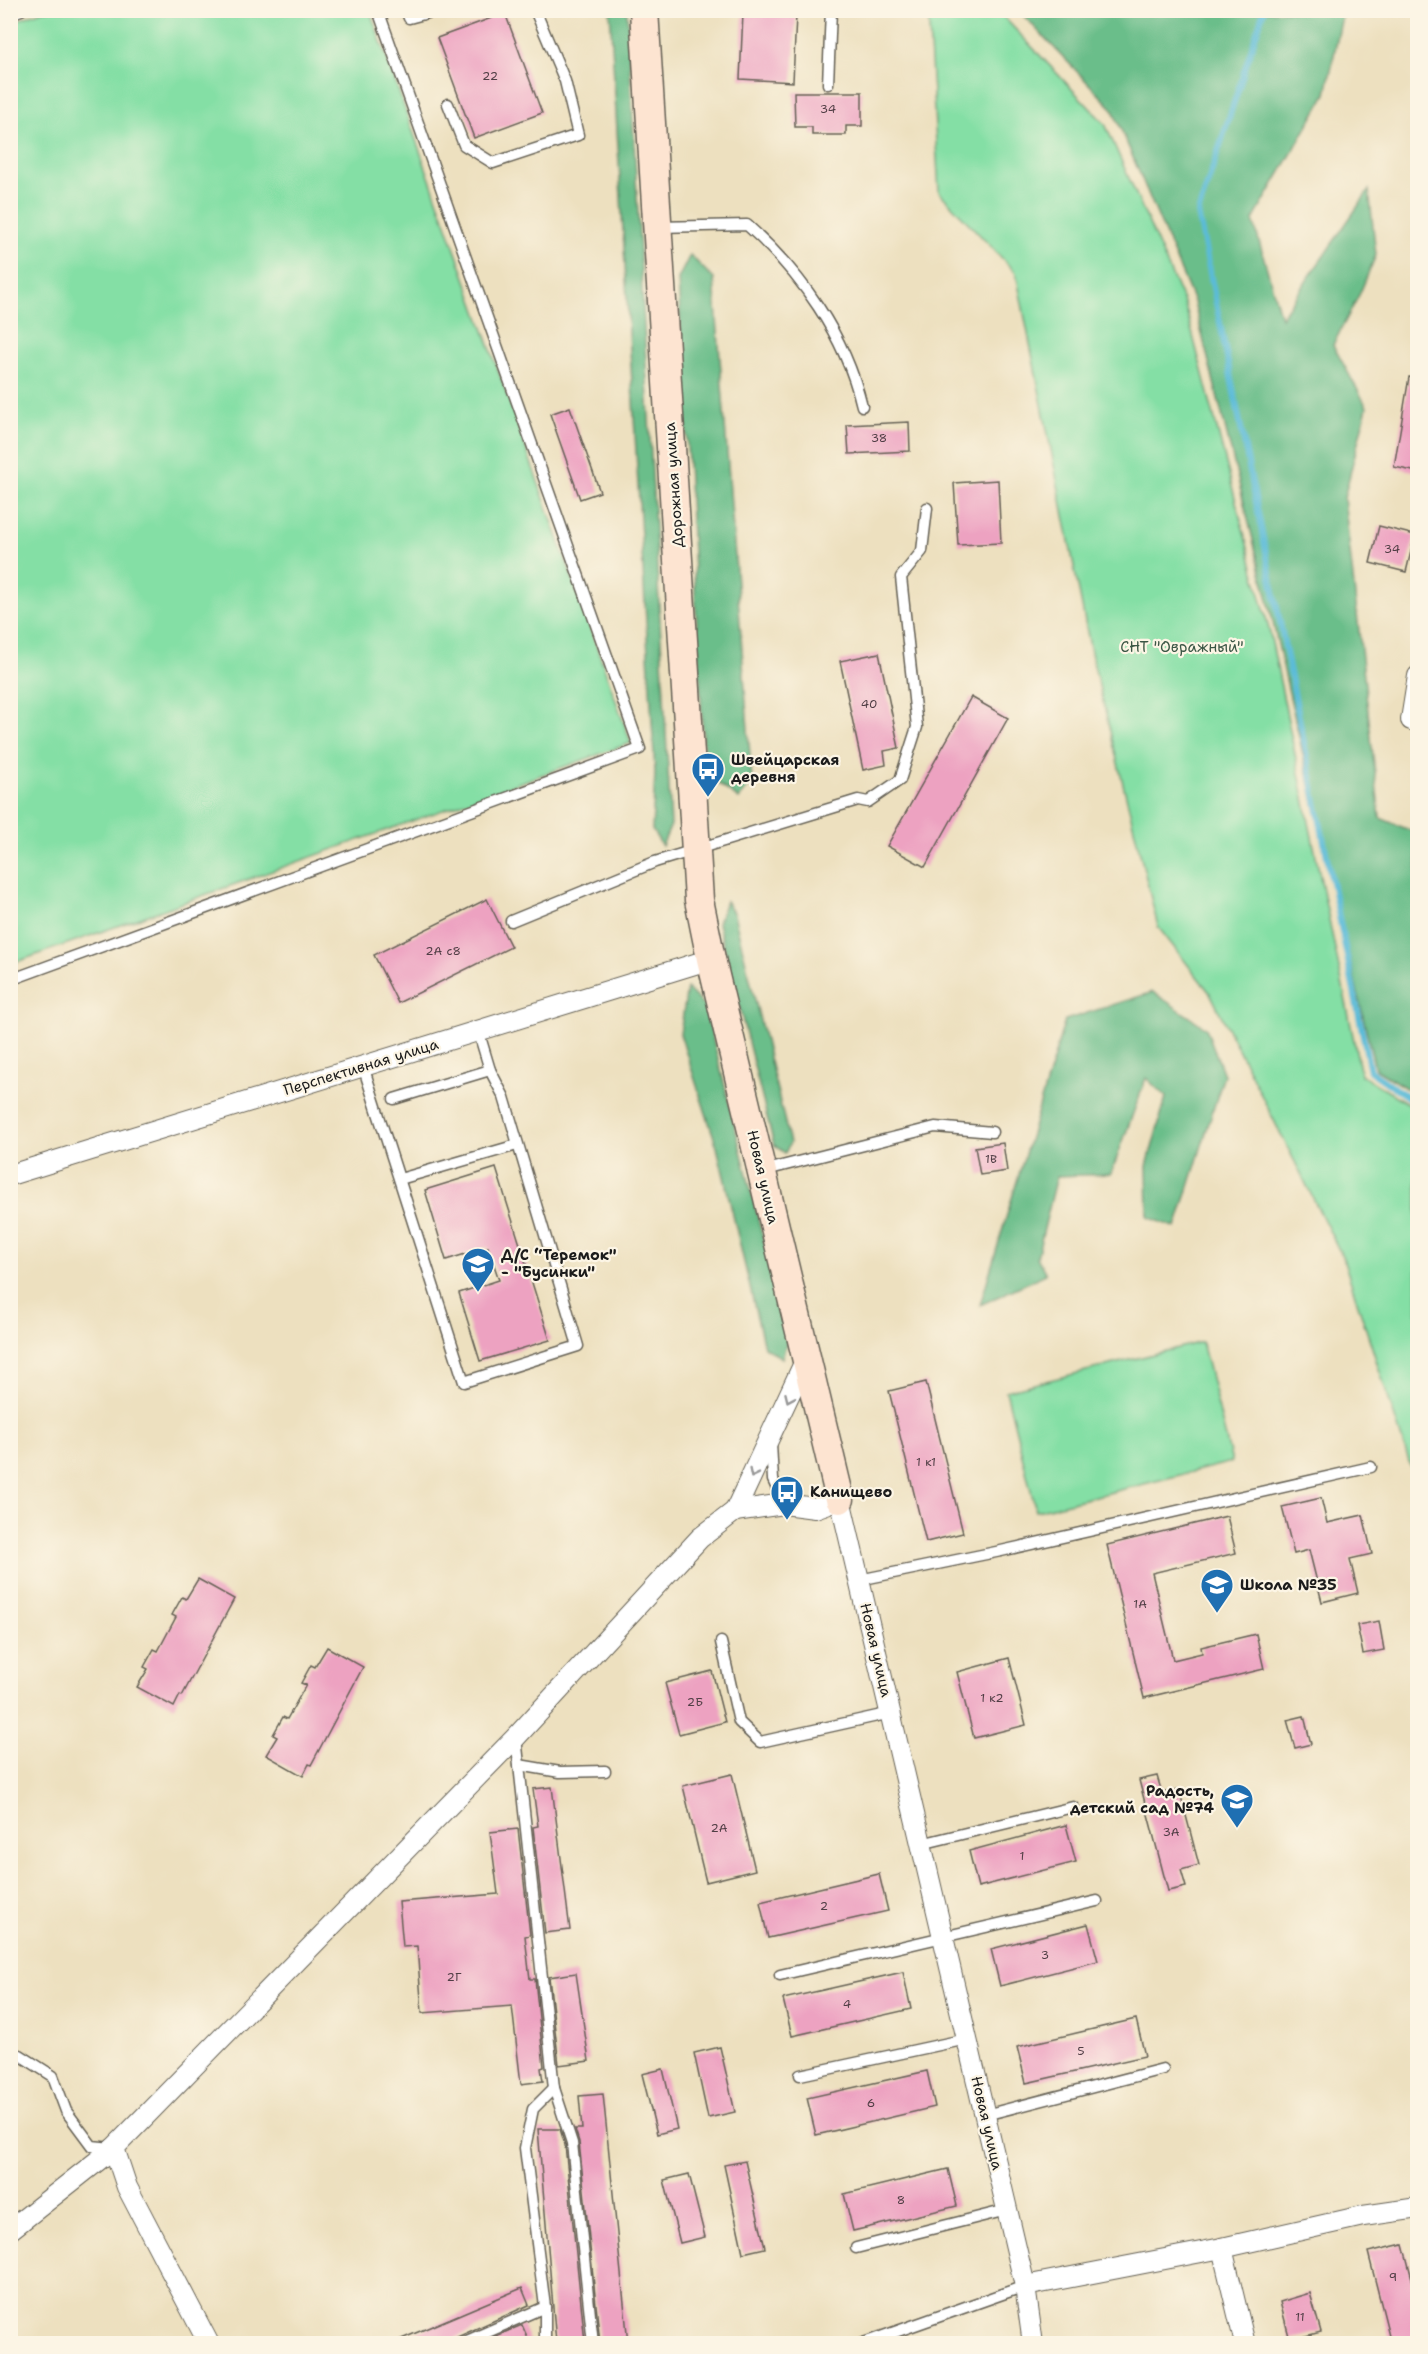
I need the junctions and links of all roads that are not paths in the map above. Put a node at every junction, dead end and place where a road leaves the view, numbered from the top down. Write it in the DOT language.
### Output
graph roads {
  1 [pos="378,10"];
  2 [pos="406,10"];
  3 [pos="439,10"];
  4 [pos="536,10"];
  5 [pos="644,10"];
  6 [pos="831,10"];
  7 [pos="828,84"];
  8 [pos="448,104"];
  9 [pos="658,227"];
  10 [pos="862,406"];
  11 [pos="927,508"];
  12 [pos="1418,676"];
  13 [pos="1411,720"];
  14 [pos="696,848"];
  15 [pos="511,921"];
  16 [pos="711,958"];
  17 [pos="10,980"];
  18 [pos="478,1030"];
  19 [pos="363,1066"];
  20 [pos="490,1070"];
  21 [pos="394,1099"];
  22 [pos="992,1132"];
  23 [pos="517,1145"];
  24 [pos="761,1171"];
  25 [pos="10,1175"];
  26 [pos="400,1179"];
  27 [pos="806,1359"];
  28 [pos="771,1437"];
  29 [pos="1371,1467"];
  30 [pos="840,1499"];
  31 [pos="784,1504"];
  32 [pos="735,1511"];
  33 [pos="859,1580"];
  34 [pos="721,1642"];
  35 [pos="891,1713"];
  36 [pos="516,1737"];
  37 [pos="519,1765"];
  38 [pos="605,1771"];
  39 [pos="1073,1807"];
  40 [pos="921,1844"];
  41 [pos="1097,1900"];
  42 [pos="943,1937"];
  43 [pos="780,1975"];
  44 [pos="967,2039"];
  45 [pos="10,2053"];
  46 [pos="1163,2069"];
  47 [pos="800,2075"];
  48 [pos="554,2088"];
  49 [pos="985,2115"];
  50 [pos="114,2148"];
  51 [pos="1007,2210"];
  52 [pos="1417,2210"];
  53 [pos="10,2230"];
  54 [pos="856,2248"];
  55 [pos="1222,2248"];
  56 [pos="1025,2286"];
  57 [pos="545,2307"];
  58 [pos="209,2343"];
  59 [pos="460,2343"];
  60 [pos="545,2343"];
  61 [pos="592,2343"];
  62 [pos="861,2343"];
  63 [pos="1033,2343"];
  64 [pos="1245,2343"];
  1 -- 17 [label="lane"];
  2 -- 3 [label="lane"];
  4 -- 8 [label="lane"];
  5 -- 9 [label="street, Дорожная улица"];
  6 -- 7 [label="lane"];
  9 -- 10 [label="lane"];
  9 -- 14 [label="street, Дорожная улица"];
  11 -- 14 [label="lane"];
  12 -- 13 [label="street"];
  14 -- 15 [label="lane"];
  14 -- 16 [label="street, Дорожная улица"];
  16 -- 18 [label="street, Перспективная улица"];
  16 -- 24 [label="street, Новая улица"];
  18 -- 19 [label="street, Перспективная улица"];
  18 -- 20 [label="lane"];
  19 -- 25 [label="street, Перспективная улица"];
  19 -- 26 [label="lane"];
  20 -- 21 [label="lane"];
  20 -- 23 [label="lane"];
  22 -- 24 [label="lane"];
  23 -- 26 [label="lane"];
  23 -- 26 [label="lane"];
  24 -- 27 [label="street, Новая улица"];
  27 -- 28 [label="street, one-way"];
  27 -- 30 [label="street, Новая улица"];
  28 -- 31 [label="lane"];
  28 -- 32 [label="street, one-way"];
  29 -- 33 [label="lane"];
  30 -- 31 [label="street"];
  30 -- 33 [label="street, Новая улица"];
  31 -- 32 [label="street"];
  32 -- 36 [label="street"];
  33 -- 35 [label="street, Новая улица"];
  34 -- 35 [label="lane"];
  35 -- 40 [label="street, Новая улица"];
  36 -- 37 [label="lane"];
  36 -- 50 [label="street"];
  37 -- 38 [label="lane"];
  37 -- 48 [label="lane"];
  39 -- 40 [label="lane"];
  40 -- 42 [label="street, Новая улица"];
  41 -- 42 [label="lane"];
  42 -- 43 [label="lane"];
  42 -- 44 [label="street, Новая улица"];
  44 -- 47 [label="lane"];
  44 -- 49 [label="street, Новая улица"];
  45 -- 50 [label="lane"];
  46 -- 49 [label="lane"];
  48 -- 57 [label="lane"];
  48 -- 61 [label="lane"];
  49 -- 51 [label="street, Новая улица"];
  50 -- 53 [label="street"];
  50 -- 58 [label="street"];
  51 -- 54 [label="lane"];
  51 -- 56 [label="street, Новая улица"];
  52 -- 55 [label="street"];
  55 -- 56 [label="street"];
  55 -- 64 [label="street"];
  56 -- 62 [label="lane"];
  56 -- 63 [label="street, Новая улица"];
  57 -- 59 [label="lane"];
  57 -- 60 [label="lane"];
}
